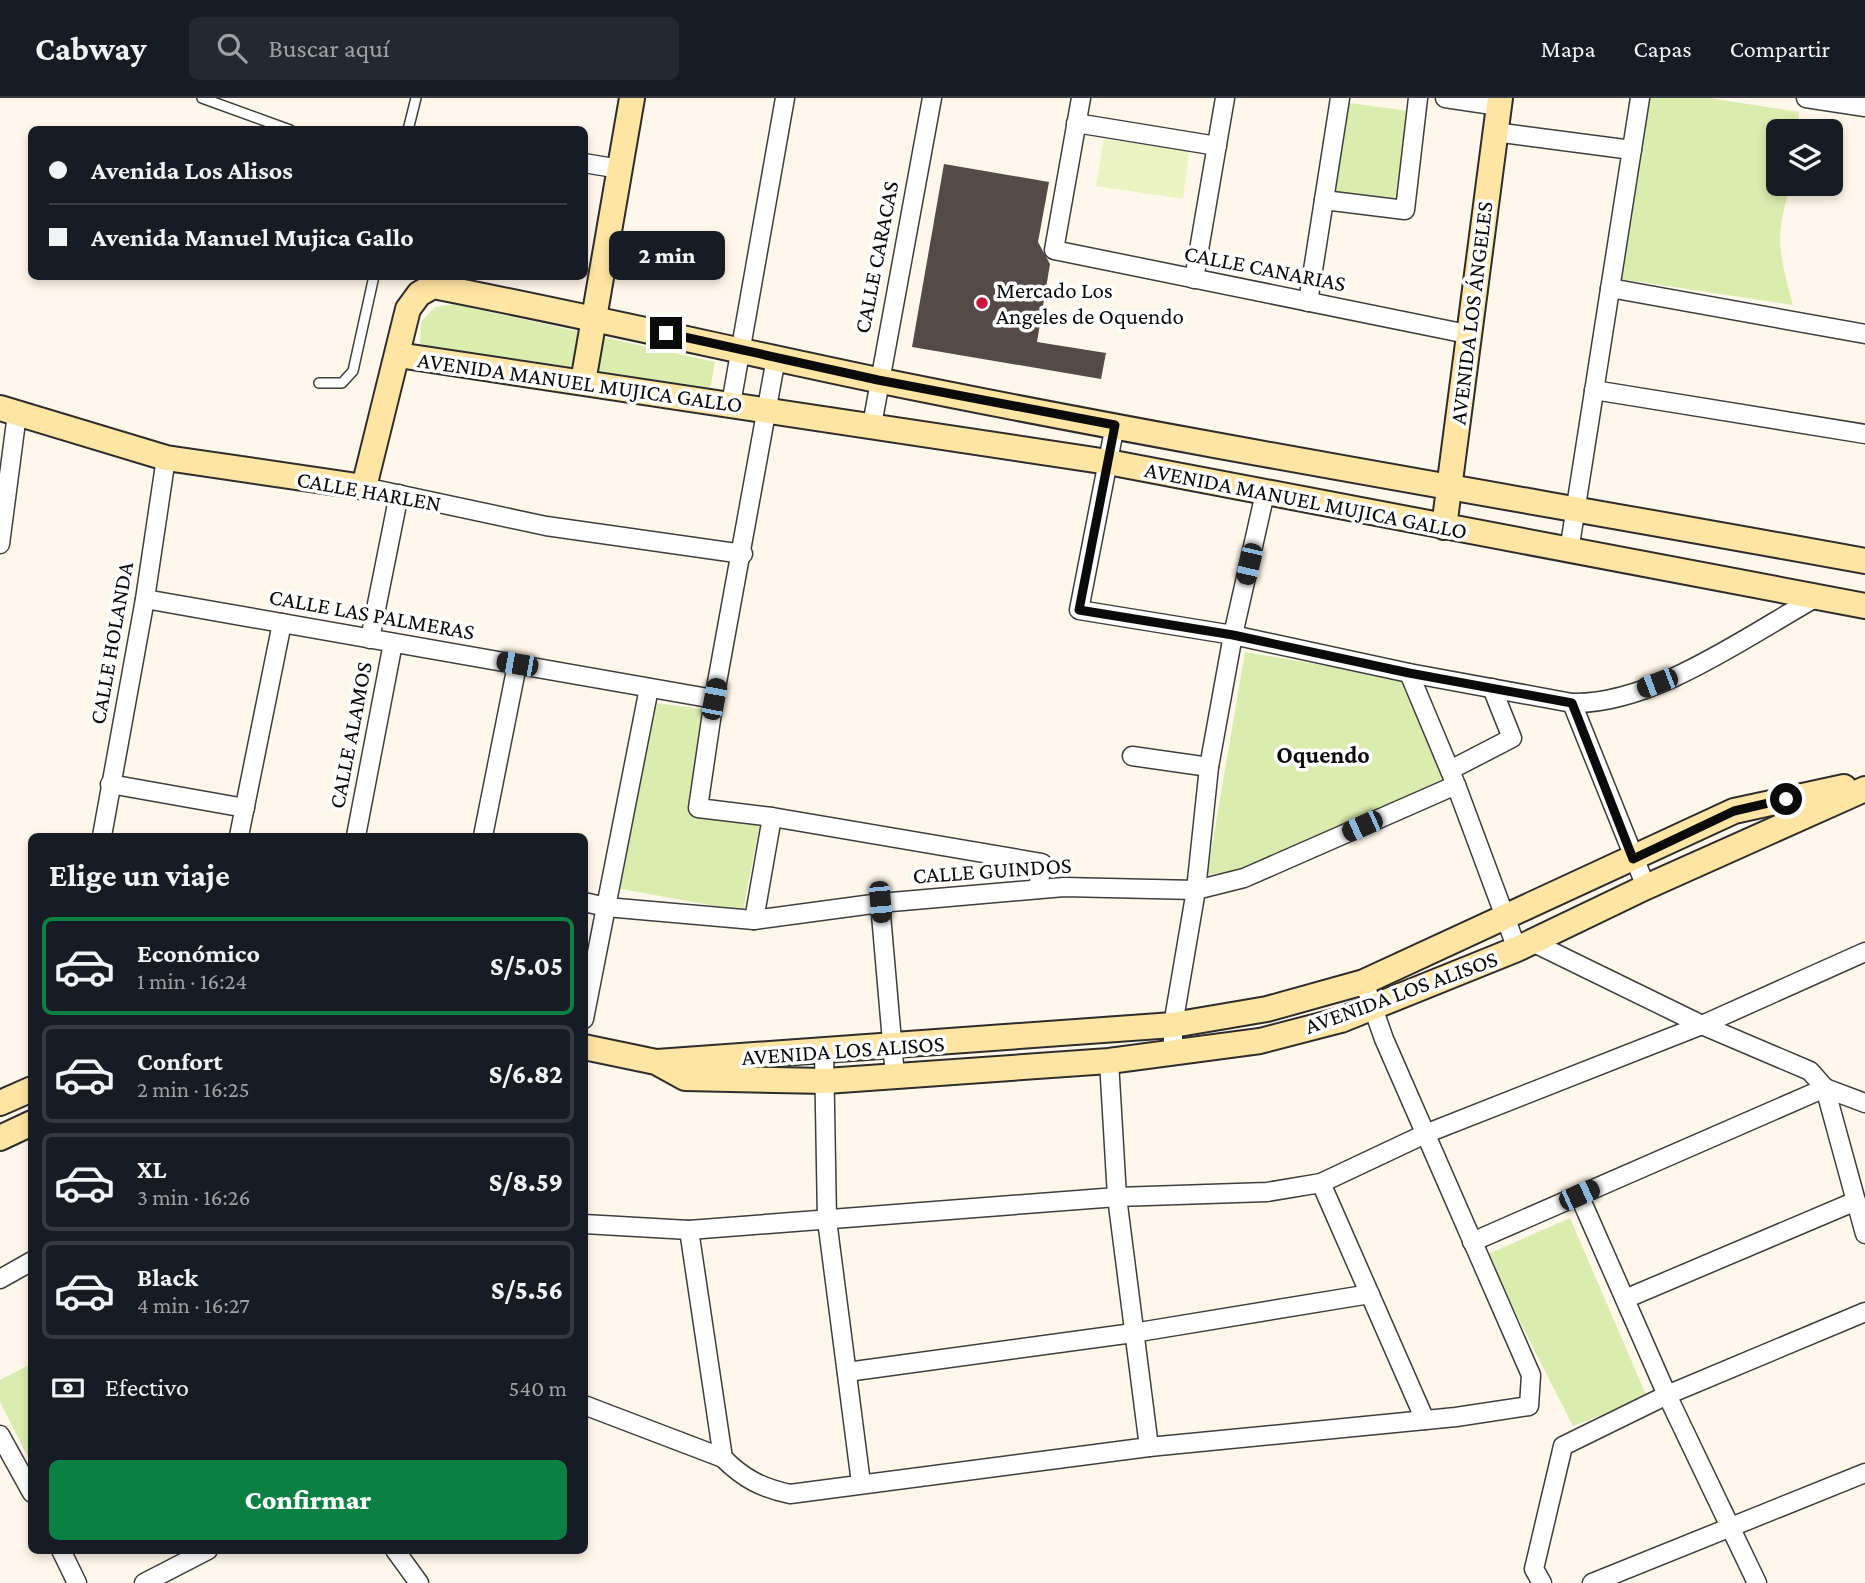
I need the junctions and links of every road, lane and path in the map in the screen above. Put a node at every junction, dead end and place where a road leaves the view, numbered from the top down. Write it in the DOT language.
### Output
graph roads {
  1 [pos="202,98"];
  2 [pos="416,98"];
  3 [pos="632,98"];
  4 [pos="785,98"];
  5 [pos="932,98"];
  6 [pos="1081,98"];
  7 [pos="1225,98"];
  8 [pos="1340,98"];
  9 [pos="1418,98"];
  10 [pos="1446,98"];
  11 [pos="1640,98"];
  12 [pos="1806,98"];
  13 [pos="1499,102"];
  14 [pos="1865,107"];
  15 [pos="1076,123"];
  16 [pos="279,126"];
  17 [pos="409,126"];
  18 [pos="1495,132"];
  19 [pos="1217,146"];
  20 [pos="1632,150"];
  21 [pos="588,164"];
  22 [pos="620,169"];
  23 [pos="1324,200"];
  24 [pos="1194,279"];
  25 [pos="373,280"];
  26 [pos="1610,288"];
  27 [pos="1308,302"];
  28 [pos="594,317"];
  29 [pos="1467,334"];
  30 [pos="1865,334"];
  31 [pos="738,349"];
  32 [pos="398,355"];
  33 [pos="776,358"];
  34 [pos="878,380"];
  35 [pos="583,382"];
  36 [pos="319,383"];
  37 [pos="1594,390"];
  38 [pos="731,404"];
  39 [pos="768,409"];
  40 [pos="9,411"];
  41 [pos="872,425"];
  42 [pos="1115,425"];
  43 [pos="1865,435"];
  44 [pos="166,458"];
  45 [pos="1108,462"];
  46 [pos="364,487"];
  47 [pos="1449,488"];
  48 [pos="1265,493"];
  49 [pos="399,494"];
  50 [pos="1575,509"];
  51 [pos="1444,527"];
  52 [pos="0,544"];
  53 [pos="1569,551"];
  54 [pos="743,554"];
  55 [pos="1865,561"];
  56 [pos="1817,597"];
  57 [pos="145,599"];
  58 [pos="1865,606"];
  59 [pos="282,623"];
  60 [pos="1233,635"];
  61 [pos="370,639"];
  62 [pos="393,643"];
  63 [pos="517,664"];
  64 [pos="1409,673"];
  65 [pos="649,688"];
  66 [pos="1492,688"];
  67 [pos="714,699"];
  68 [pos="1572,703"];
  69 [pos="1132,756"];
  70 [pos="1209,767"];
  71 [pos="1453,777"];
  72 [pos="1865,782"];
  73 [pos="110,784"];
  74 [pos="1865,789"];
  75 [pos="245,808"];
  76 [pos="772,817"];
  77 [pos="102,833"];
  78 [pos="240,833"];
  79 [pos="357,833"];
  80 [pos="484,833"];
  81 [pos="1633,859"];
  82 [pos="1646,887"];
  83 [pos="1038,889"];
  84 [pos="1196,890"];
  85 [pos="880,902"];
  86 [pos="588,903"];
  87 [pos="606,907"];
  88 [pos="1505,919"];
  89 [pos="754,920"];
  90 [pos="1525,945"];
  91 [pos="1865,953"];
  92 [pos="1364,982"];
  93 [pos="588,999"];
  94 [pos="1373,1008"];
  95 [pos="1173,1025"];
  96 [pos="1702,1025"];
  97 [pos="892,1047"];
  98 [pos="588,1048"];
  99 [pos="824,1052"];
  100 [pos="1173,1055"];
  101 [pos="1109,1061"];
  102 [pos="656,1062"];
  103 [pos="895,1076"];
  104 [pos="826,1081"];
  105 [pos="1825,1088"];
  106 [pos="28,1091"];
  107 [pos="1865,1102"];
  108 [pos="0,1103"];
  109 [pos="28,1125"];
  110 [pos="1425,1134"];
  111 [pos="0,1138"];
  112 [pos="1321,1183"];
  113 [pos="1579,1195"];
  114 [pos="1117,1197"];
  115 [pos="1856,1201"];
  116 [pos="827,1220"];
  117 [pos="588,1224"];
  118 [pos="689,1230"];
  119 [pos="1865,1234"];
  120 [pos="1472,1242"];
  121 [pos="28,1263"];
  122 [pos="0,1279"];
  123 [pos="1370,1294"];
  124 [pos="1625,1299"];
  125 [pos="1865,1312"];
  126 [pos="1133,1333"];
  127 [pos="847,1372"];
  128 [pos="1667,1395"];
  129 [pos="588,1407"];
  130 [pos="1425,1420"];
  131 [pos="0,1434"];
  132 [pos="1149,1447"];
  133 [pos="723,1458"];
  134 [pos="1865,1473"];
  135 [pos="861,1483"];
  136 [pos="28,1486"];
  137 [pos="1730,1525"];
  138 [pos="63,1554"];
  139 [pos="200,1554"];
  140 [pos="398,1554"];
  141 [pos="411,1581"];
  142 [pos="77,1583"];
  143 [pos="144,1583"];
  144 [pos="1542,1583"];
  145 [pos="1592,1583"];
  146 [pos="1757,1583"];
  1 -- 16 [label="lane"];
  2 -- 17 [label="lane"];
  3 -- 22 [label="street"];
  4 -- 31 [label="street"];
  5 -- 34 [label="street, CALLE CARACAS"];
  6 -- 15 [label="street"];
  7 -- 19 [label="street"];
  8 -- 23 [label="street"];
  9 -- 23 [label="street"];
  10 -- 13 [label="street"];
  11 -- 20 [label="street"];
  12 -- 14 [label="street"];
  13 -- 18 [label="street, AVENIDA LOS ÁNGELES"];
  15 -- 19 [label="street"];
  15 -- 24 [label="street, CALLE CANARIAS"];
  18 -- 20 [label="street"];
  18 -- 29 [label="street, AVENIDA LOS ÁNGELES"];
  19 -- 24 [label="street"];
  20 -- 26 [label="street"];
  21 -- 22 [label="street"];
  22 -- 28 [label="street"];
  23 -- 27 [label="street"];
  24 -- 27 [label="street, CALLE CANARIAS"];
  25 -- 36 [label="lane"];
  26 -- 30 [label="street"];
  26 -- 37 [label="street"];
  27 -- 29 [label="street, CALLE CANARIAS"];
  28 -- 31 [label="street, AVENIDA MANUEL MUJICA GALLO"];
  28 -- 32 [label="street, AVENIDA MANUEL MUJICA GALLO"];
  28 -- 35 [label="street"];
  29 -- 47 [label="street, AVENIDA LOS ÁNGELES"];
  31 -- 33 [label="street, AVENIDA MANUEL MUJICA GALLO"];
  31 -- 38 [label="street"];
  32 -- 35 [label="street, AVENIDA MANUEL MUJICA GALLO"];
  32 -- 46 [label="street"];
  33 -- 34 [label="street, AVENIDA MANUEL MUJICA GALLO"];
  33 -- 39 [label="street"];
  34 -- 41 [label="street, CALLE CARACAS"];
  34 -- 42 [label="street, AVENIDA MANUEL MUJICA GALLO"];
  35 -- 38 [label="street, AVENIDA MANUEL MUJICA GALLO"];
  37 -- 43 [label="street"];
  37 -- 50 [label="street"];
  38 -- 39 [label="street, AVENIDA MANUEL MUJICA GALLO"];
  39 -- 41 [label="street, AVENIDA MANUEL MUJICA GALLO"];
  39 -- 54 [label="street"];
  40 -- 44 [label="street, CALLE HARLEN"];
  40 -- 52 [label="street"];
  41 -- 45 [label="street, AVENIDA MANUEL MUJICA GALLO"];
  42 -- 45 [label="street"];
  42 -- 47 [label="street, AVENIDA MANUEL MUJICA GALLO"];
  44 -- 46 [label="street, CALLE HARLEN"];
  44 -- 57 [label="street, CALLE HOLANDA"];
  45 -- 48 [label="street, AVENIDA MANUEL MUJICA GALLO"];
  45 -- 60 [label="street"];
  46 -- 49 [label="street, CALLE HARLEN"];
  47 -- 50 [label="street, AVENIDA MANUEL MUJICA GALLO"];
  47 -- 51 [label="street, AVENIDA LOS ÁNGELES"];
  48 -- 51 [label="street, AVENIDA MANUEL MUJICA GALLO"];
  48 -- 60 [label="street"];
  49 -- 54 [label="street, CALLE HARLEN"];
  49 -- 61 [label="street"];
  50 -- 53 [label="street"];
  50 -- 55 [label="street, AVENIDA MANUEL MUJICA GALLO"];
  51 -- 53 [label="street, AVENIDA MANUEL MUJICA GALLO"];
  53 -- 56 [label="street, AVENIDA MANUEL MUJICA GALLO"];
  54 -- 67 [label="street"];
  56 -- 58 [label="street, AVENIDA MANUEL MUJICA GALLO"];
  56 -- 68 [label="street"];
  57 -- 59 [label="street, CALLE LAS PALMERAS"];
  57 -- 73 [label="street, CALLE HOLANDA"];
  59 -- 61 [label="street, CALLE LAS PALMERAS"];
  59 -- 75 [label="street"];
  60 -- 64 [label="street"];
  60 -- 70 [label="street"];
  61 -- 62 [label="street, CALLE LAS PALMERAS"];
  62 -- 63 [label="street, CALLE LAS PALMERAS"];
  62 -- 79 [label="street, CALLE ALAMOS"];
  63 -- 65 [label="street, CALLE LAS PALMERAS"];
  63 -- 80 [label="street"];
  64 -- 66 [label="street"];
  64 -- 71 [label="street"];
  65 -- 67 [label="street, CALLE LAS PALMERAS"];
  65 -- 87 [label="street"];
  66 -- 68 [label="street"];
  66 -- 71 [label="street, CALLE GUINDOS"];
  67 -- 76 [label="street"];
  68 -- 81 [label="street"];
  69 -- 70 [label="street"];
  70 -- 84 [label="street"];
  71 -- 84 [label="street, CALLE GUINDOS"];
  71 -- 88 [label="street"];
  72 -- 81 [label="street, AVENIDA LOS ALISOS"];
  73 -- 75 [label="street"];
  73 -- 77 [label="street, CALLE HOLANDA"];
  74 -- 82 [label="street, AVENIDA LOS ALISOS"];
  75 -- 78 [label="street"];
  76 -- 83 [label="street"];
  76 -- 89 [label="street"];
  81 -- 82 [label="street"];
  81 -- 88 [label="street, AVENIDA LOS ALISOS"];
  82 -- 90 [label="street, AVENIDA LOS ALISOS"];
  83 -- 84 [label="street, CALLE GUINDOS"];
  83 -- 85 [label="street, CALLE GUINDOS"];
  84 -- 95 [label="street"];
  85 -- 89 [label="street, CALLE GUINDOS"];
  85 -- 97 [label="street"];
  86 -- 87 [label="street, CALLE GUINDOS"];
  87 -- 89 [label="street, CALLE GUINDOS"];
  87 -- 93 [label="street"];
  88 -- 90 [label="street"];
  88 -- 92 [label="street, AVENIDA LOS ALISOS"];
  90 -- 94 [label="street, AVENIDA LOS ALISOS"];
  90 -- 96 [label="street"];
  91 -- 96 [label="street"];
  92 -- 94 [label="street"];
  92 -- 95 [label="street, AVENIDA LOS ALISOS"];
  94 -- 100 [label="street, AVENIDA LOS ALISOS"];
  94 -- 110 [label="street"];
  95 -- 97 [label="street, AVENIDA LOS ALISOS"];
  95 -- 100 [label="street"];
  96 -- 105 [label="street"];
  96 -- 110 [label="street"];
  97 -- 99 [label="street, AVENIDA LOS ALISOS"];
  97 -- 103 [label="street"];
  98 -- 102 [label="street, AVENIDA LOS ALISOS"];
  99 -- 102 [label="street, AVENIDA LOS ALISOS"];
  99 -- 104 [label="street"];
  100 -- 101 [label="street, AVENIDA LOS ALISOS"];
  101 -- 103 [label="street, AVENIDA LOS ALISOS"];
  101 -- 114 [label="street"];
  102 -- 104 [label="street, AVENIDA LOS ALISOS"];
  103 -- 104 [label="street, AVENIDA LOS ALISOS"];
  104 -- 116 [label="street"];
  105 -- 107 [label="street"];
  105 -- 113 [label="street"];
  105 -- 115 [label="street"];
  106 -- 108 [label="street"];
  109 -- 111 [label="street"];
  110 -- 112 [label="street"];
  110 -- 120 [label="street"];
  112 -- 114 [label="street"];
  112 -- 123 [label="street"];
  113 -- 120 [label="street"];
  113 -- 124 [label="street"];
  114 -- 116 [label="street"];
  114 -- 126 [label="street"];
  115 -- 119 [label="street"];
  115 -- 124 [label="street"];
  116 -- 118 [label="street"];
  116 -- 127 [label="street"];
  117 -- 118 [label="street"];
  118 -- 133 [label="street"];
  120 -- 130 [label="street"];
  121 -- 122 [label="street"];
  123 -- 126 [label="street"];
  123 -- 130 [label="street"];
  124 -- 128 [label="street"];
  125 -- 128 [label="street"];
  126 -- 127 [label="street"];
  126 -- 132 [label="street"];
  127 -- 135 [label="street"];
  128 -- 137 [label="street"];
  128 -- 144 [label="street"];
  129 -- 133 [label="street"];
  130 -- 132 [label="street"];
  131 -- 136 [label="street"];
  132 -- 135 [label="street"];
  133 -- 135 [label="street"];
  134 -- 137 [label="street"];
  137 -- 145 [label="street"];
  137 -- 146 [label="street"];
  138 -- 142 [label="street"];
  139 -- 143 [label="street"];
  140 -- 141 [label="street"];
}
